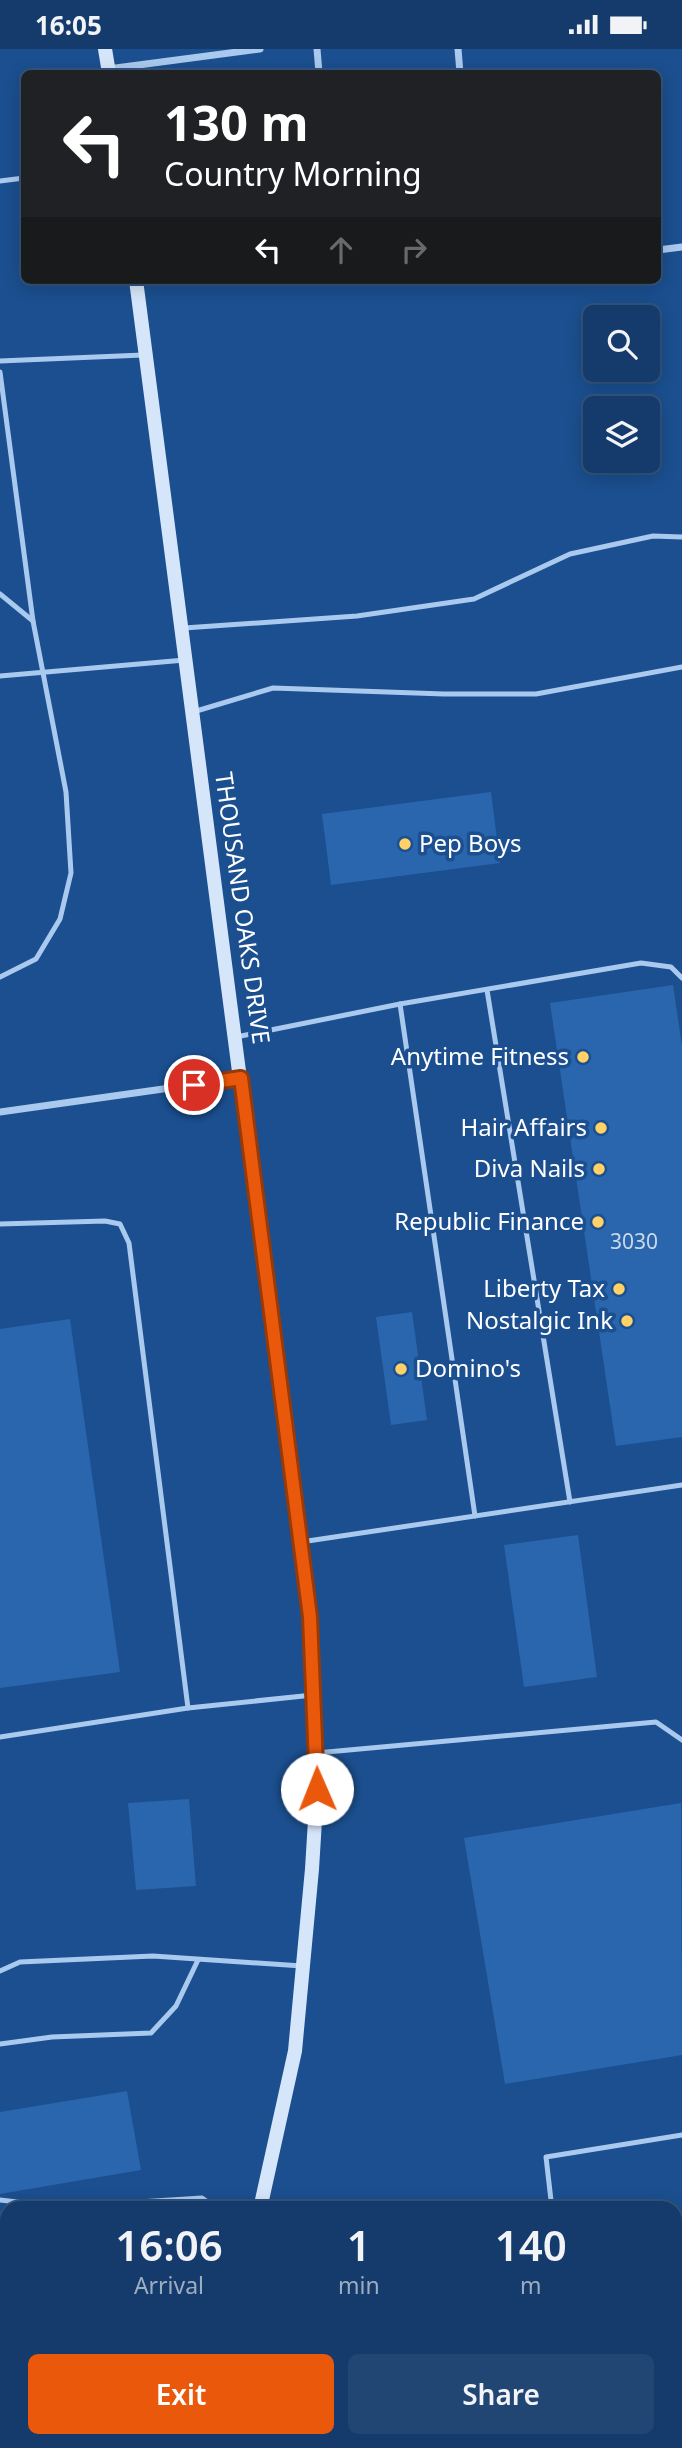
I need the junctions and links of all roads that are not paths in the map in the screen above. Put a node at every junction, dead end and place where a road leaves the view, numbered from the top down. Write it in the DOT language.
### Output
graph roads {
  1 [pos="105,49"];
  2 [pos="260,49"];
  3 [pos="317,49"];
  4 [pos="458,49"];
  5 [pos="108,70"];
  6 [pos="115,70"];
  7 [pos="320,70"];
  8 [pos="460,70"];
  9 [pos="21,178"];
  10 [pos="0,181"];
  11 [pos="682,247"];
  12 [pos="661,250"];
  13 [pos="137,284"];
  14 [pos="146,354"];
  15 [pos="0,361"];
  16 [pos="0,372"];
  17 [pos="3,417"];
  18 [pos="682,537"];
  19 [pos="0,594"];
  20 [pos="33,621"];
  21 [pos="182,628"];
  22 [pos="186,660"];
  23 [pos="682,667"];
  24 [pos="44,670"];
  25 [pos="0,676"];
  26 [pos="193,712"];
  27 [pos="0,977"];
  28 [pos="682,978"];
  29 [pos="487,990"];
  30 [pos="400,1004"];
  31 [pos="236,1037"];
  32 [pos="241,1078"];
  33 [pos="0,1112"];
  34 [pos="0,1224"];
  35 [pos="682,1485"];
  36 [pos="570,1502"];
  37 [pos="475,1515"];
  38 [pos="301,1542"];
  39 [pos="314,1695"];
  40 [pos="188,1708"];
  41 [pos="0,1737"];
  42 [pos="682,1739"];
  43 [pos="316,1753"];
  44 [pos="198,1959"];
  45 [pos="302,1966"];
  46 [pos="0,1971"];
  47 [pos="0,2044"];
  48 [pos="682,2135"];
  49 [pos="155,2201"];
  50 [pos="206,2201"];
  51 [pos="262,2201"];
  52 [pos="551,2201"];
  1 -- 5 [label="main road"];
  2 -- 6 [label="street"];
  3 -- 7 [label="street"];
  4 -- 8 [label="street"];
  9 -- 10 [label="lane"];
  11 -- 12 [label="street"];
  13 -- 14 [label="main road, THOUSAND OAKS DRIVE"];
  14 -- 15 [label="lane"];
  14 -- 21 [label="main road, THOUSAND OAKS DRIVE"];
  16 -- 17 [label="lane"];
  17 -- 20 [label="lane"];
  18 -- 21 [label="lane"];
  19 -- 20 [label="lane"];
  20 -- 24 [label="lane"];
  21 -- 22 [label="main road, THOUSAND OAKS DRIVE"];
  22 -- 24 [label="lane"];
  22 -- 26 [label="main road, THOUSAND OAKS DRIVE"];
  23 -- 26 [label="lane"];
  24 -- 25 [label="lane"];
  24 -- 27 [label="lane"];
  26 -- 31 [label="main road, THOUSAND OAKS DRIVE"];
  28 -- 29 [label="lane"];
  29 -- 30 [label="lane"];
  29 -- 36 [label="lane"];
  30 -- 31 [label="lane"];
  30 -- 37 [label="lane"];
  31 -- 32 [label="main road, THOUSAND OAKS DRIVE"];
  32 -- 33 [label="street"];
  32 -- 38 [label="main road, THOUSAND OAKS DRIVE"];
  34 -- 40 [label="lane"];
  35 -- 36 [label="lane"];
  36 -- 37 [label="lane"];
  37 -- 38 [label="lane"];
  38 -- 39 [label="main road, THOUSAND OAKS DRIVE"];
  39 -- 40 [label="lane"];
  39 -- 43 [label="main road, THOUSAND OAKS DRIVE"];
  40 -- 41 [label="lane"];
  42 -- 43 [label="lane"];
  43 -- 45 [label="main road, THOUSAND OAKS DRIVE"];
  44 -- 45 [label="lane"];
  44 -- 46 [label="lane"];
  44 -- 47 [label="lane"];
  45 -- 51 [label="main road, THOUSAND OAKS DRIVE"];
  48 -- 52 [label="lane"];
  49 -- 50 [label="lane"];
}
